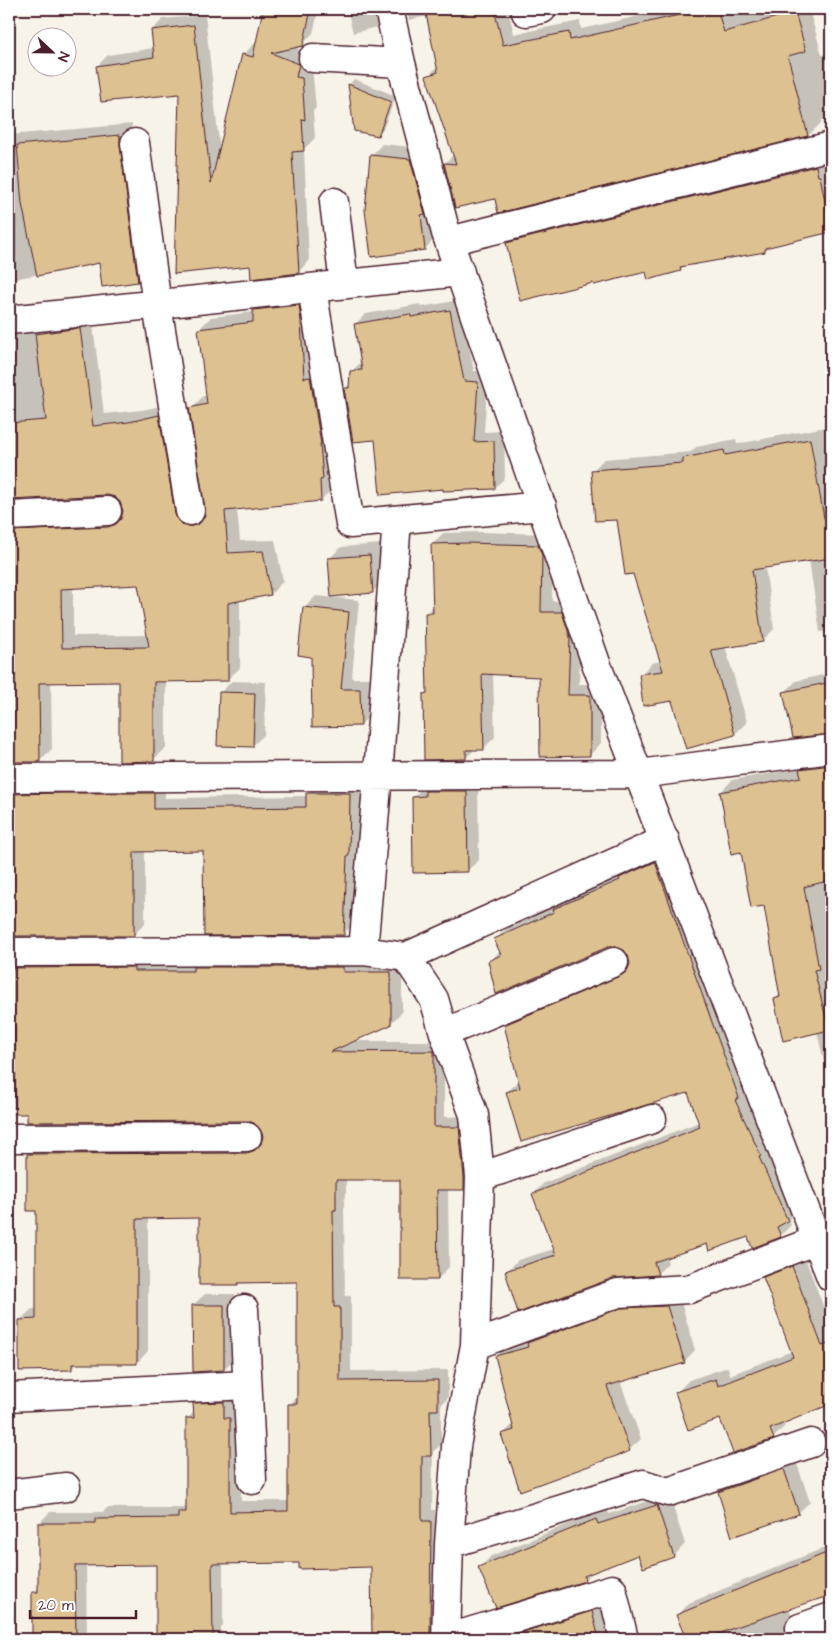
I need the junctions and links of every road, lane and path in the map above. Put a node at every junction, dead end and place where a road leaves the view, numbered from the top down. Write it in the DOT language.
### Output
graph roads {
  1 [pos="389,9"];
  2 [pos="525,9"];
  3 [pos="542,9"];
  4 [pos="313,58"];
  5 [pos="401,63"];
  6 [pos="135,143"];
  7 [pos="831,146"];
  8 [pos="334,202"];
  9 [pos="449,241"];
  10 [pos="460,272"];
  11 [pos="344,284"];
  12 [pos="312,288"];
  13 [pos="157,305"];
  14 [pos="9,320"];
  15 [pos="542,506"];
  16 [pos="107,511"];
  17 [pos="190,512"];
  18 [pos="9,516"];
  19 [pos="397,520"];
  20 [pos="831,749"];
  21 [pos="640,774"];
  22 [pos="378,775"];
  23 [pos="9,778"];
  24 [pos="665,840"];
  25 [pos="363,950"];
  26 [pos="9,952"];
  27 [pos="406,958"];
  28 [pos="614,962"];
  29 [pos="444,1033"];
  30 [pos="652,1119"];
  31 [pos="247,1137"];
  32 [pos="9,1138"];
  33 [pos="480,1177"];
  34 [pos="817,1240"];
  35 [pos="831,1277"];
  36 [pos="244,1309"];
  37 [pos="475,1345"];
  38 [pos="247,1385"];
  39 [pos="9,1397"];
  40 [pos="811,1443"];
  41 [pos="252,1480"];
  42 [pos="66,1487"];
  43 [pos="9,1494"];
  44 [pos="449,1544"];
  45 [pos="831,1617"];
  46 [pos="446,1639"];
  47 [pos="624,1639"];
  48 [pos="804,1639"];
  1 -- 5 [label="street"];
  2 -- 3 [label="street"];
  4 -- 5 [label="street"];
  5 -- 9 [label="street"];
  6 -- 13 [label="street"];
  7 -- 9 [label="street"];
  8 -- 11 [label="street"];
  9 -- 10 [label="street"];
  10 -- 11 [label="street"];
  10 -- 15 [label="street"];
  11 -- 12 [label="street"];
  12 -- 13 [label="street"];
  12 -- 19 [label="street"];
  13 -- 14 [label="street"];
  13 -- 17 [label="street"];
  15 -- 19 [label="street"];
  15 -- 21 [label="street"];
  16 -- 18 [label="street"];
  19 -- 22 [label="street"];
  20 -- 21 [label="street"];
  21 -- 22 [label="street"];
  21 -- 24 [label="street"];
  22 -- 23 [label="street"];
  22 -- 25 [label="street"];
  24 -- 27 [label="street"];
  24 -- 34 [label="street"];
  25 -- 26 [label="street"];
  25 -- 27 [label="street"];
  27 -- 29 [label="street"];
  28 -- 29 [label="street"];
  29 -- 33 [label="street"];
  30 -- 33 [label="street"];
  31 -- 32 [label="street"];
  33 -- 37 [label="street"];
  34 -- 35 [label="street"];
  34 -- 37 [label="street"];
  36 -- 38 [label="street"];
  37 -- 44 [label="street"];
  38 -- 39 [label="street"];
  38 -- 41 [label="street"];
  40 -- 44 [label="street"];
  42 -- 43 [label="street"];
  44 -- 46 [label="street"];
  45 -- 48 [label="street"];
  46 -- 47 [label="street"];
}
